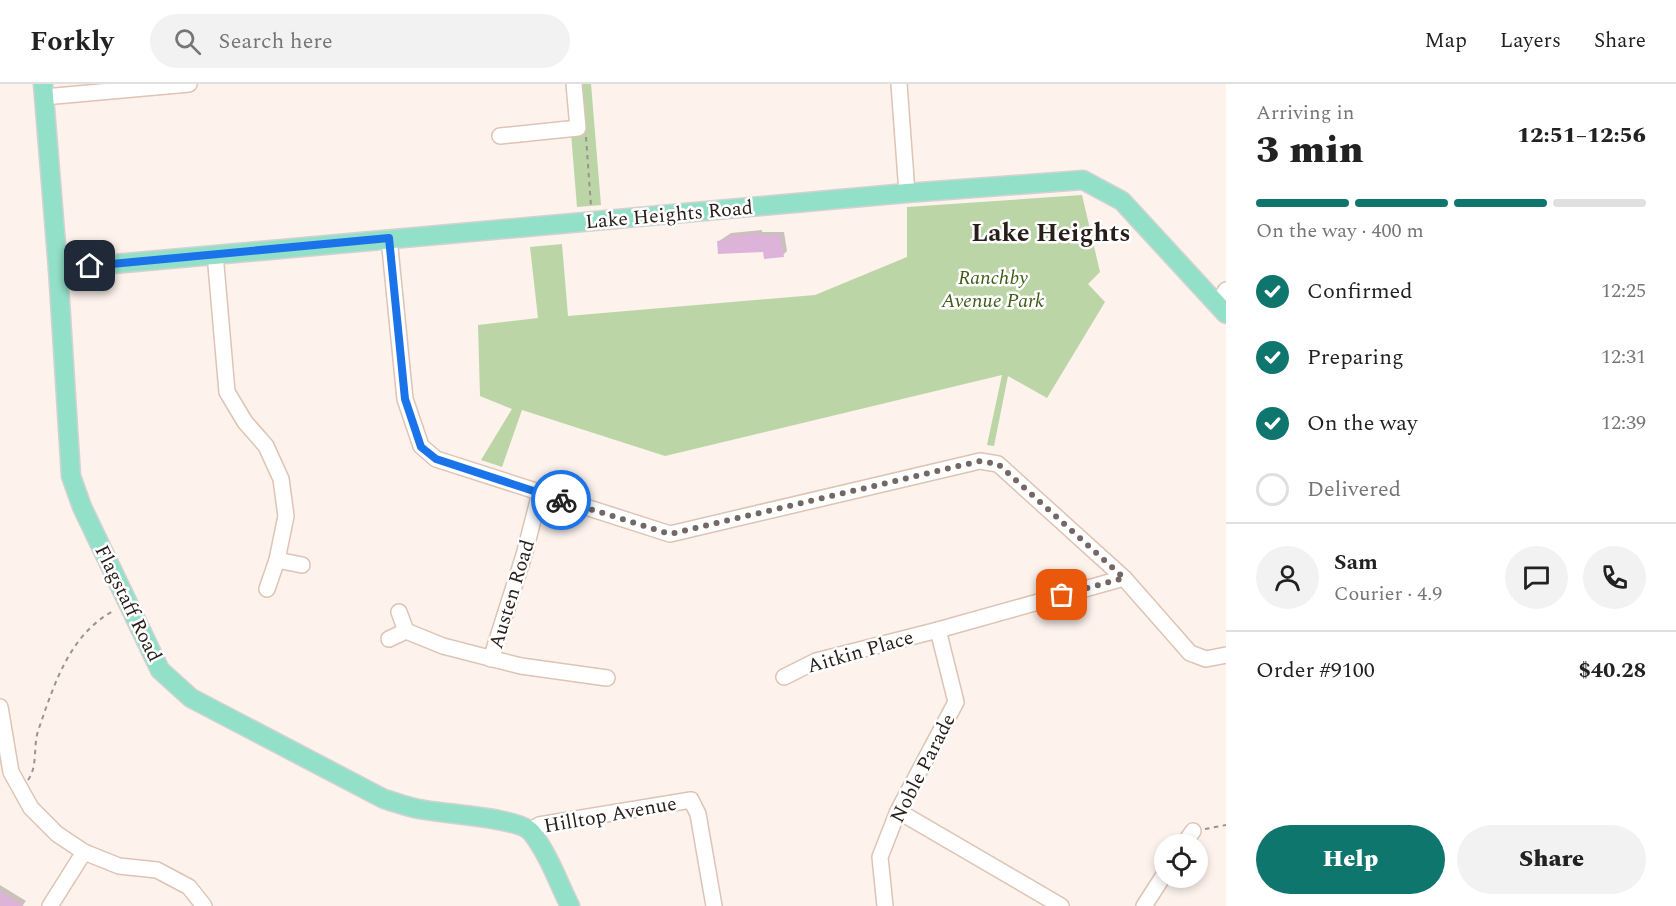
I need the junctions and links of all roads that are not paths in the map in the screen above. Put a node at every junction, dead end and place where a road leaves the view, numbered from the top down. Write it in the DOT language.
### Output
graph roads {
  1 [pos="189,84"];
  2 [pos="574,84"];
  3 [pos="899,84"];
  4 [pos="43,90"];
  5 [pos="500,136"];
  6 [pos="907,193"];
  7 [pos="389,238"];
  8 [pos="215,254"];
  9 [pos="58,269"];
  10 [pos="1223,303"];
  11 [pos="540,493"];
  12 [pos="277,560"];
  13 [pos="302,565"];
  14 [pos="1124,578"];
  15 [pos="267,589"];
  16 [pos="399,612"];
  17 [pos="938,630"];
  18 [pos="406,631"];
  19 [pos="388,639"];
  20 [pos="1226,656"];
  21 [pos="491,659"];
  22 [pos="607,678"];
  23 [pos="784,678"];
  24 [pos="0,706"];
  25 [pos="898,811"];
  26 [pos="530,830"];
  27 [pos="1193,831"];
  28 [pos="1191,834"];
  29 [pos="84,852"];
  30 [pos="1156,888"];
  31 [pos="1053,904"];
  32 [pos="51,906"];
  33 [pos="204,906"];
  34 [pos="570,906"];
  35 [pos="714,906"];
  36 [pos="885,906"];
  37 [pos="1144,906"];
  1 -- 4 [label="street"];
  2 -- 5 [label="street"];
  3 -- 6 [label="street"];
  4 -- 9 [label="main road, Flagstaff Road"];
  6 -- 7 [label="main road, Lake Heights Road"];
  6 -- 10 [label="main road, Lake Heights Road"];
  7 -- 8 [label="main road, Lake Heights Road"];
  7 -- 11 [label="street"];
  8 -- 9 [label="main road, Lake Heights Road"];
  8 -- 12 [label="street"];
  9 -- 26 [label="main road, Flagstaff Road"];
  11 -- 14 [label="street"];
  11 -- 21 [label="street, Austen Road"];
  12 -- 13 [label="street"];
  12 -- 15 [label="street"];
  14 -- 17 [label="street, Aitkin Place"];
  14 -- 20 [label="street"];
  16 -- 18 [label="street"];
  17 -- 23 [label="street, Aitkin Place"];
  17 -- 25 [label="street, Noble Parade"];
  18 -- 19 [label="street"];
  18 -- 21 [label="street"];
  21 -- 22 [label="street"];
  24 -- 29 [label="street"];
  25 -- 31 [label="street"];
  25 -- 36 [label="street, Noble Parade"];
  26 -- 34 [label="main road"];
  26 -- 35 [label="street, Hilltop Avenue"];
  27 -- 28 [label="street"];
  29 -- 32 [label="street"];
  29 -- 33 [label="street"];
  30 -- 37 [label="street"];
}
